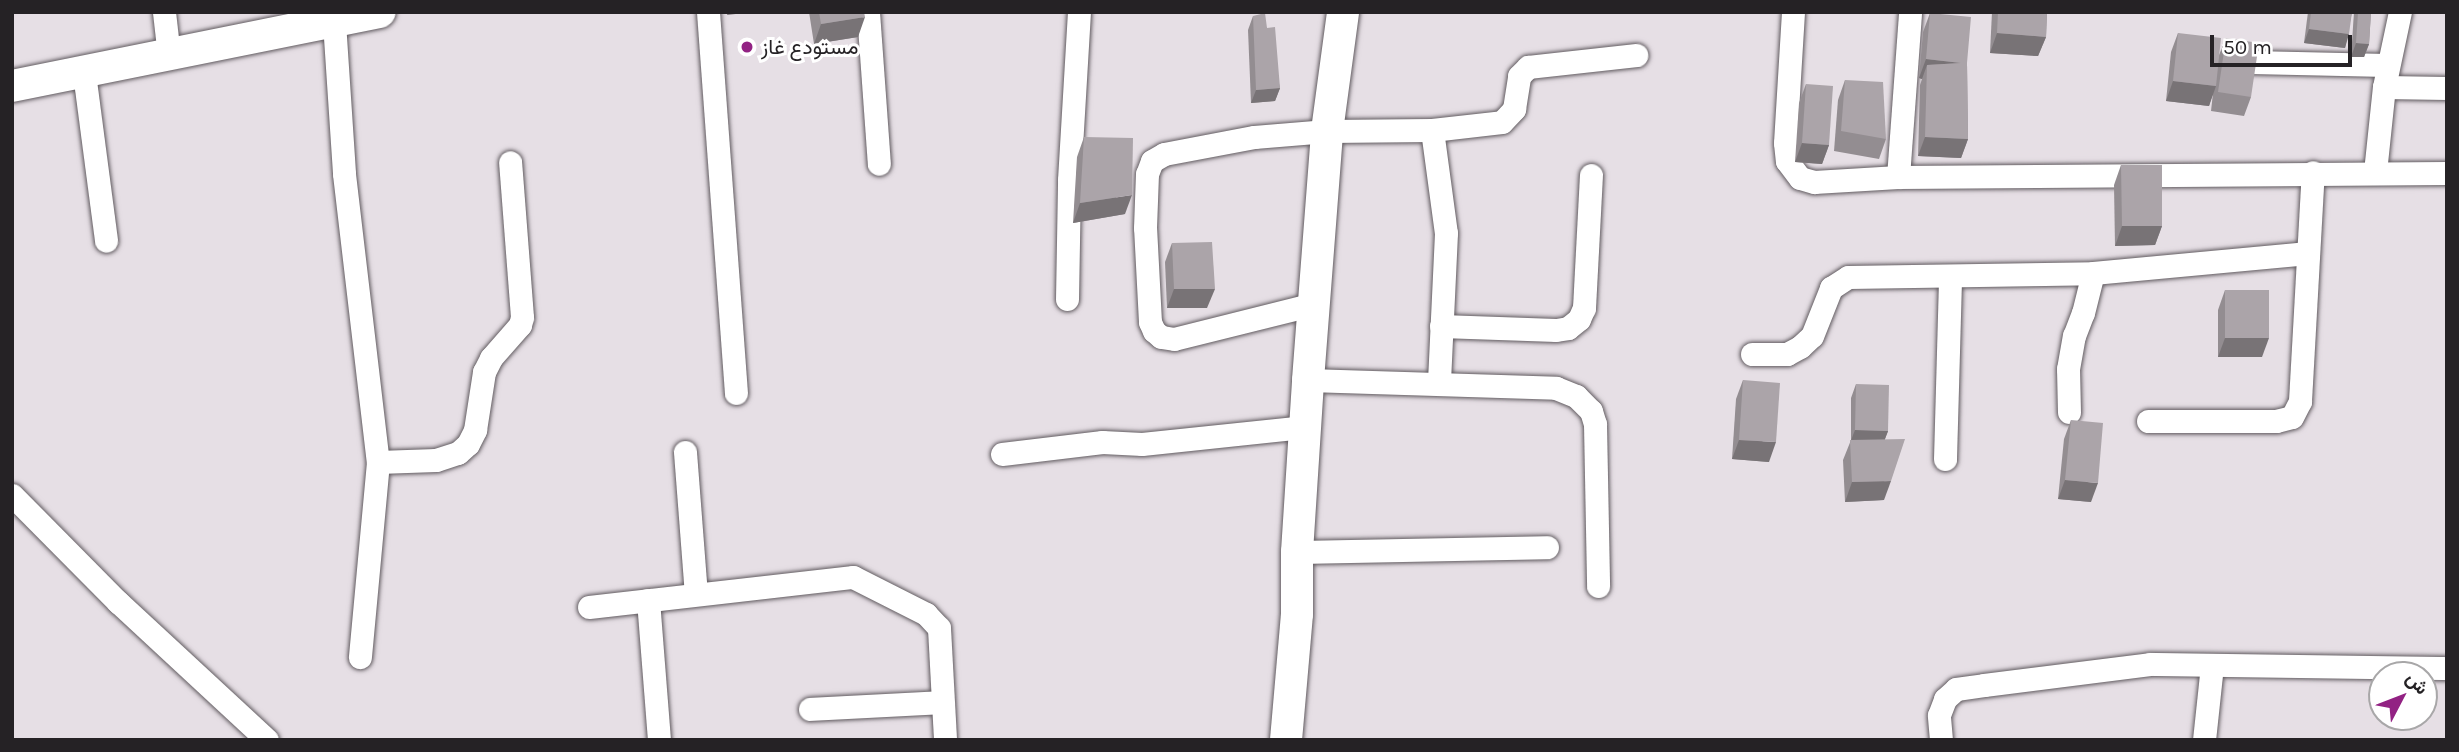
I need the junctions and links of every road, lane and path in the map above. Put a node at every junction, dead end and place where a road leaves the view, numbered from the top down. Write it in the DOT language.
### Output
graph roads {
  1 [pos="164,12"];
  2 [pos="380,12"];
  3 [pos="708,12"];
  4 [pos="868,12"];
  5 [pos="1079,12"];
  6 [pos="1343,12"];
  7 [pos="1793,12"];
  8 [pos="1910,12"];
  9 [pos="2400,12"];
  10 [pos="334,22"];
  11 [pos="1636,55"];
  12 [pos="169,56"];
  13 [pos="2252,62"];
  14 [pos="84,73"];
  15 [pos="2386,76"];
  16 [pos="12,86"];
  17 [pos="2447,88"];
  18 [pos="1432,130"];
  19 [pos="1327,131"];
  20 [pos="510,162"];
  21 [pos="879,164"];
  22 [pos="2313,172"];
  23 [pos="2375,172"];
  24 [pos="2447,173"];
  25 [pos="1591,175"];
  26 [pos="1898,177"];
  27 [pos="106,241"];
  28 [pos="2308,253"];
  29 [pos="2093,273"];
  30 [pos="1950,277"];
  31 [pos="1067,299"];
  32 [pos="1314,304"];
  33 [pos="1441,326"];
  34 [pos="1752,354"];
  35 [pos="1308,380"];
  36 [pos="1439,384"];
  37 [pos="736,393"];
  38 [pos="2069,412"];
  39 [pos="2148,421"];
  40 [pos="1305,427"];
  41 [pos="685,452"];
  42 [pos="1002,454"];
  43 [pos="1945,459"];
  44 [pos="378,461"];
  45 [pos="12,495"];
  46 [pos="1547,547"];
  47 [pos="1297,552"];
  48 [pos="1598,586"];
  49 [pos="695,594"];
  50 [pos="648,600"];
  51 [pos="589,607"];
  52 [pos="360,657"];
  53 [pos="2212,665"];
  54 [pos="2447,667"];
  55 [pos="942,702"];
  56 [pos="810,709"];
  57 [pos="267,740"];
  58 [pos="659,740"];
  59 [pos="945,740"];
  60 [pos="1286,740"];
  61 [pos="1941,740"];
  62 [pos="2204,740"];
  1 -- 12 [label="street"];
  2 -- 10 [label="street"];
  3 -- 37 [label="street"];
  4 -- 21 [label="street"];
  5 -- 31 [label="street"];
  6 -- 19 [label="street"];
  7 -- 26 [label="street"];
  8 -- 26 [label="street"];
  9 -- 15 [label="street"];
  10 -- 12 [label="street"];
  10 -- 44 [label="street"];
  11 -- 18 [label="street"];
  12 -- 14 [label="street"];
  13 -- 15 [label="street"];
  14 -- 16 [label="street"];
  14 -- 27 [label="street"];
  15 -- 17 [label="street"];
  15 -- 23 [label="street"];
  18 -- 19 [label="street"];
  18 -- 33 [label="street"];
  19 -- 32 [label="street"];
  19 -- 32 [label="street"];
  20 -- 44 [label="street"];
  22 -- 23 [label="street"];
  22 -- 26 [label="street"];
  22 -- 28 [label="street"];
  23 -- 24 [label="street"];
  25 -- 33 [label="street"];
  28 -- 29 [label="street"];
  28 -- 39 [label="street"];
  29 -- 30 [label="street"];
  29 -- 38 [label="street"];
  30 -- 34 [label="street"];
  30 -- 43 [label="street"];
  32 -- 35 [label="street"];
  33 -- 36 [label="street"];
  35 -- 36 [label="street"];
  35 -- 40 [label="street"];
  36 -- 48 [label="street"];
  40 -- 42 [label="street"];
  40 -- 47 [label="street"];
  41 -- 49 [label="street"];
  44 -- 52 [label="street"];
  45 -- 57 [label="street"];
  46 -- 47 [label="street"];
  47 -- 60 [label="street"];
  49 -- 50 [label="street"];
  49 -- 55 [label="street"];
  50 -- 51 [label="street"];
  50 -- 58 [label="street"];
  53 -- 54 [label="street"];
  53 -- 61 [label="street"];
  53 -- 62 [label="street"];
  55 -- 56 [label="street"];
  55 -- 59 [label="street"];
}
